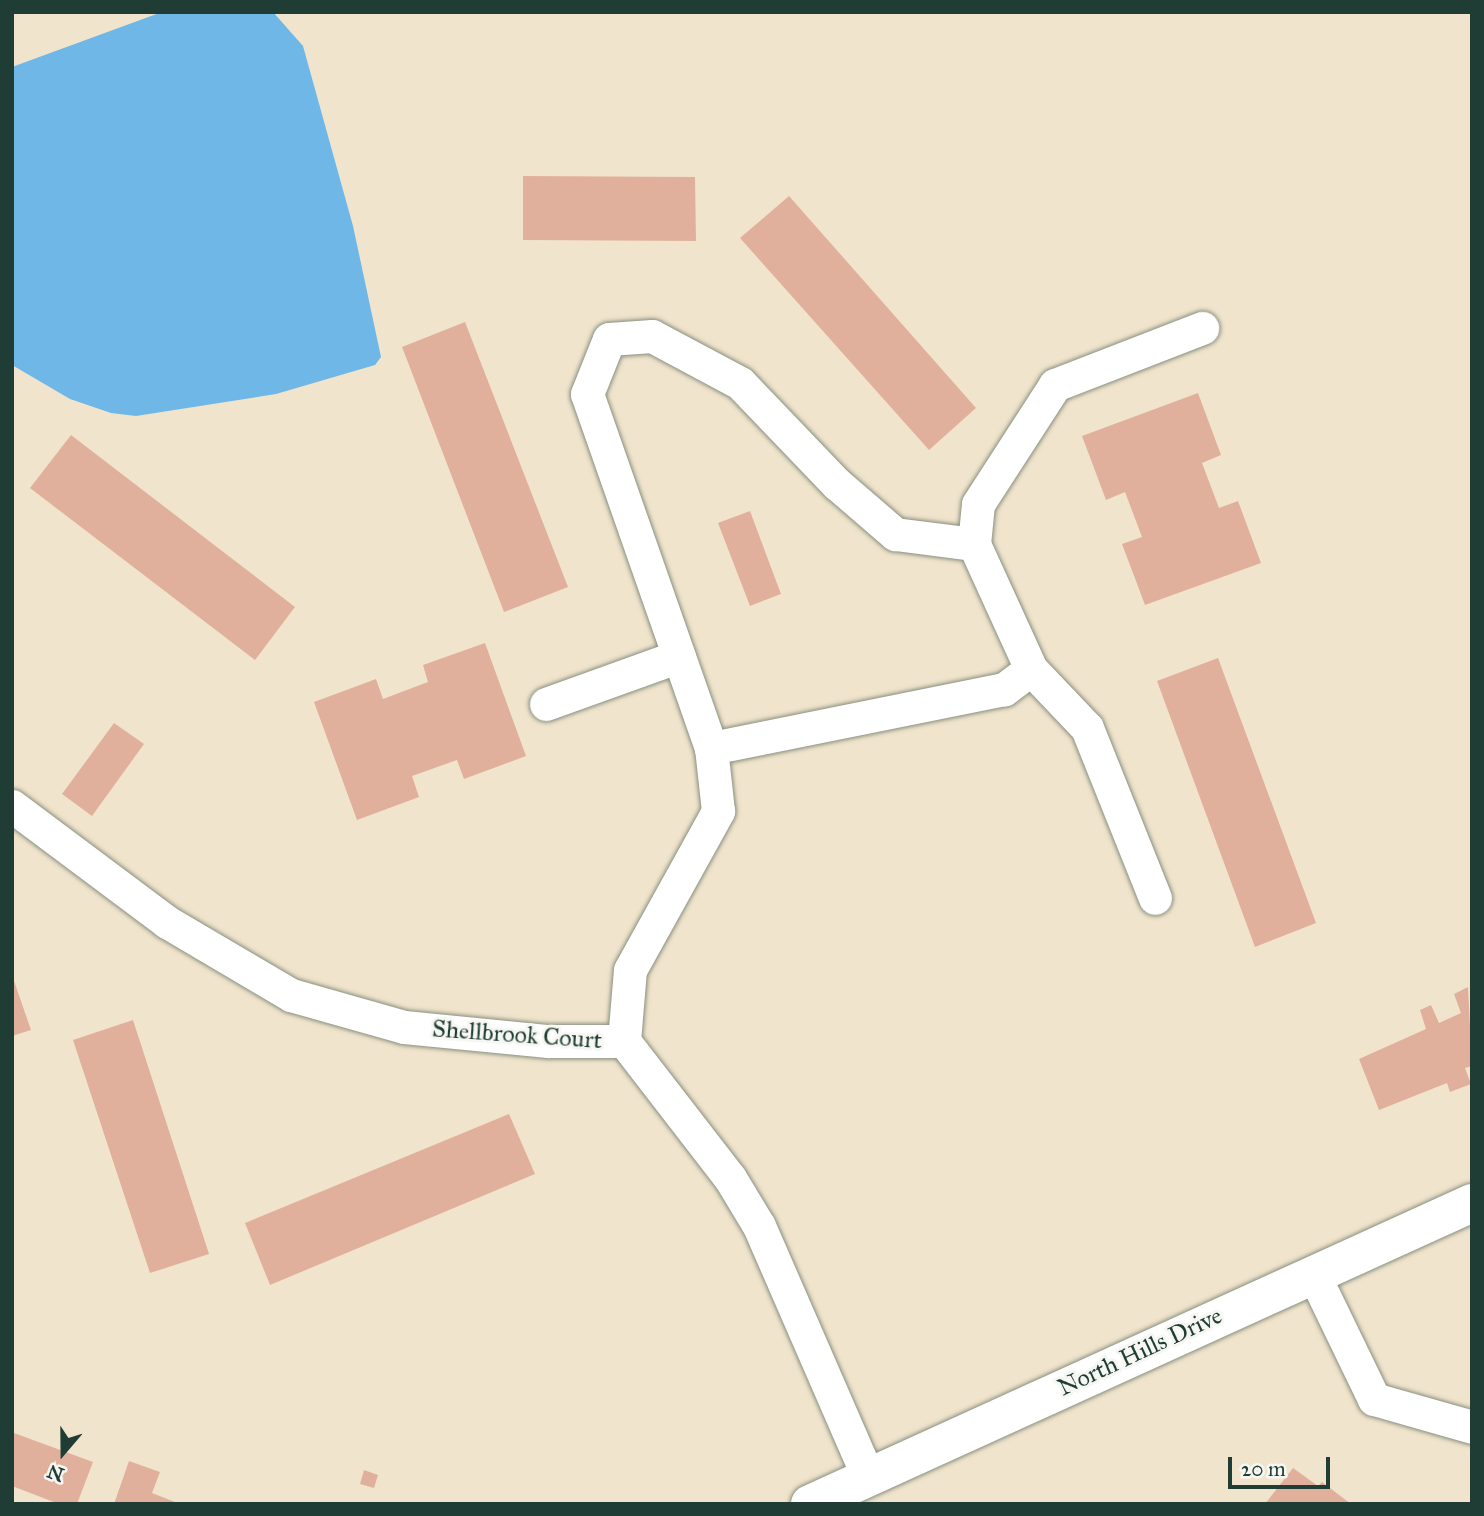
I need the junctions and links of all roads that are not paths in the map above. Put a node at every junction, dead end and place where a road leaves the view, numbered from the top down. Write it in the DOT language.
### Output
graph roads {
  1 [pos="1202,328"];
  2 [pos="974,544"];
  3 [pos="679,656"];
  4 [pos="1031,669"];
  5 [pos="546,704"];
  6 [pos="711,748"];
  7 [pos="12,806"];
  8 [pos="1155,898"];
  9 [pos="624,1041"];
  10 [pos="1472,1203"];
  11 [pos="1313,1273"];
  12 [pos="1472,1427"];
  13 [pos="868,1477"];
  14 [pos="810,1504"];
  1 -- 2 [label="street"];
  2 -- 3 [label="street"];
  2 -- 4 [label="street"];
  3 -- 5 [label="street"];
  3 -- 6 [label="street"];
  4 -- 6 [label="street"];
  4 -- 8 [label="street"];
  6 -- 9 [label="street"];
  7 -- 9 [label="street, Shellbrook Court"];
  9 -- 13 [label="street, Shellbrook Court"];
  10 -- 11 [label="main road, North Hills Drive"];
  11 -- 12 [label="street"];
  11 -- 13 [label="main road, North Hills Drive"];
  13 -- 14 [label="main road, North Hills Drive"];
}
